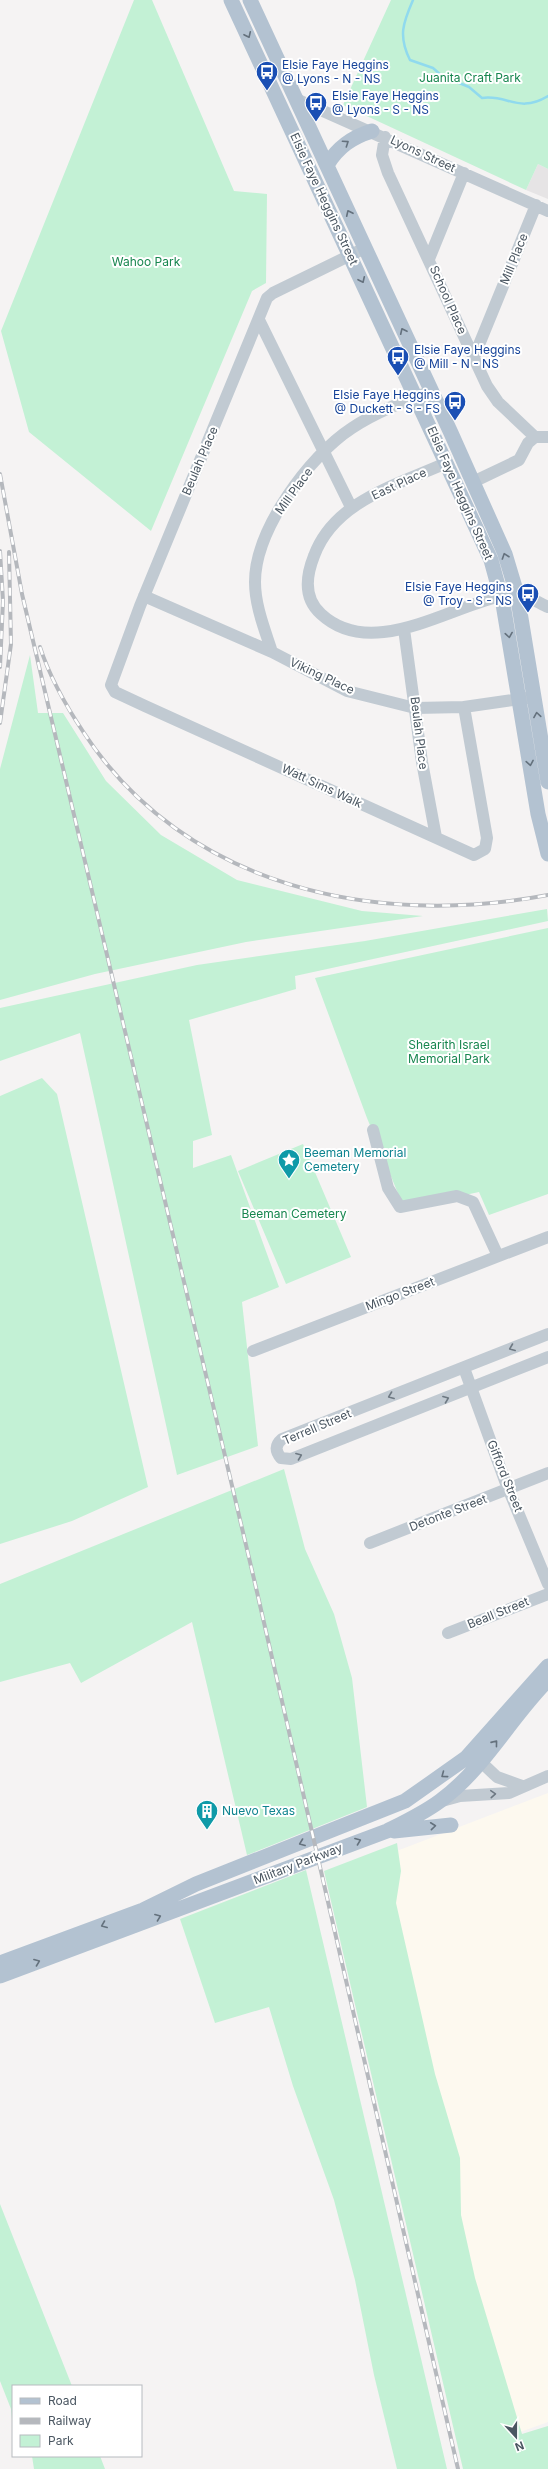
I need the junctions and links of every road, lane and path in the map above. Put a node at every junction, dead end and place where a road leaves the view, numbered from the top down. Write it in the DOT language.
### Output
graph roads {
  1 [pos="231,0"];
  2 [pos="250,0"];
  3 [pos="296,99"];
  4 [pos="379,134"];
  5 [pos="327,165"];
  6 [pos="464,173"];
  7 [pos="536,205"];
  8 [pos="548,211"];
  9 [pos="365,248"];
  10 [pos="350,255"];
  11 [pos="429,258"];
  12 [pos="259,320"];
  13 [pos="474,357"];
  14 [pos="432,392"];
  15 [pos="417,397"];
  16 [pos="535,437"];
  17 [pos="548,437"];
  18 [pos="324,451"];
  19 [pos="446,462"];
  20 [pos="473,482"];
  21 [pos="351,507"];
  22 [pos="517,594"];
  23 [pos="501,596"];
  24 [pos="143,598"];
  25 [pos="548,607"];
  26 [pos="404,629"];
  27 [pos="272,652"];
  28 [pos="534,697"];
  29 [pos="518,699"];
  30 [pos="464,707"];
  31 [pos="415,708"];
  32 [pos="548,782"];
  33 [pos="545,832"];
  34 [pos="436,837"];
  35 [pos="548,854"];
  36 [pos="373,1130"];
  37 [pos="548,1237"];
  38 [pos="498,1256"];
  39 [pos="548,1334"];
  40 [pos="253,1351"];
  41 [pos="548,1357"];
  42 [pos="464,1368"];
  43 [pos="470,1389"];
  44 [pos="548,1473"];
  45 [pos="509,1489"];
  46 [pos="370,1543"];
  47 [pos="548,1584"];
  48 [pos="548,1594"];
  49 [pos="448,1633"];
  50 [pos="548,1666"];
  51 [pos="548,1680"];
  52 [pos="473,1759"];
  53 [pos="548,1776"];
  54 [pos="522,1786"];
  55 [pos="441,1801"];
  56 [pos="451,1825"];
  57 [pos="387,1831"];
  58 [pos="196,1884"];
  59 [pos="202,1900"];
  60 [pos="0,1963"];
  61 [pos="0,1976"];
  1 -- 10 [label="main road, Elsie Faye Heggins Street, one-way"];
  2 -- 3 [label="main road, Elsie Faye Heggins Street"];
  3 -- 4 [label="street, Lyons Street"];
  3 -- 5 [label="main road, Elsie Faye Heggins Street"];
  5 -- 4 [label="main road, one-way"];
  4 -- 6 [label="street, Lyons Street"];
  4 -- 11 [label="street, School Place"];
  9 -- 5 [label="main road, Elsie Faye Heggins Street, one-way"];
  6 -- 7 [label="street, Lyons Street"];
  6 -- 11 [label="street"];
  7 -- 8 [label="street, Lyons Street"];
  7 -- 13 [label="street, Mill Place"];
  9 -- 10 [label="street, Beulah Place"];
  14 -- 9 [label="main road, Elsie Faye Heggins Street, one-way"];
  10 -- 12 [label="street, Beulah Place"];
  10 -- 15 [label="main road, Elsie Faye Heggins Street, one-way"];
  11 -- 13 [label="street, School Place"];
  12 -- 18 [label="street"];
  12 -- 24 [label="street, Beulah Place"];
  13 -- 16 [label="street, School Place"];
  14 -- 15 [label="street, Mill Place"];
  14 -- 20 [label="main road, Elsie Faye Heggins Street"];
  15 -- 18 [label="street, Mill Place"];
  15 -- 19 [label="main road, Elsie Faye Heggins Street"];
  16 -- 17 [label="street"];
  16 -- 20 [label="street"];
  18 -- 21 [label="street"];
  18 -- 27 [label="street, Mill Place"];
  19 -- 21 [label="street, East Place"];
  19 -- 23 [label="main road, Elsie Faye Heggins Street"];
  22 -- 20 [label="main road, Elsie Faye Heggins Street, one-way"];
  21 -- 26 [label="street, East Place"];
  22 -- 23 [label="street, East Place"];
  22 -- 25 [label="street"];
  22 -- 28 [label="main road, Elsie Faye Heggins Street"];
  23 -- 26 [label="street, East Place"];
  23 -- 29 [label="main road, Elsie Faye Heggins Street, one-way"];
  24 -- 27 [label="street, Viking Place"];
  24 -- 34 [label="street, Watt Sims Walk"];
  26 -- 31 [label="street, Beulah Place"];
  27 -- 31 [label="street, Viking Place"];
  28 -- 29 [label="street, Viking Place"];
  32 -- 28 [label="main road, Elsie Faye Heggins Street, one-way"];
  29 -- 30 [label="street, Viking Place"];
  29 -- 33 [label="main road, Elsie Faye Heggins Street, one-way"];
  30 -- 31 [label="street, Viking Place"];
  30 -- 34 [label="street, Watt Sims Walk"];
  31 -- 34 [label="street, Beulah Place"];
  33 -- 35 [label="main road, Elsie Faye Heggins Street"];
  36 -- 38 [label="street"];
  37 -- 38 [label="street, Mingo Street"];
  38 -- 40 [label="street, Mingo Street"];
  39 -- 42 [label="street, Terrell Street, one-way"];
  41 -- 43 [label="street, Terrell Street"];
  42 -- 43 [label="street, Gifford Street"];
  42 -- 43 [label="street, Terrell Street, one-way"];
  43 -- 45 [label="street, Gifford Street"];
  44 -- 45 [label="street, Detonte Street"];
  45 -- 46 [label="street, Detonte Street"];
  45 -- 47 [label="street, Gifford Street"];
  48 -- 49 [label="street, Beall Street"];
  50 -- 52 [label="main road, Military Parkway"];
  52 -- 51 [label="main road, Military Parkway, one-way"];
  52 -- 54 [label="street"];
  52 -- 55 [label="main road, Military Parkway"];
  52 -- 58 [label="main road, Military Parkway, one-way"];
  53 -- 54 [label="street"];
  55 -- 54 [label="street, one-way"];
  55 -- 57 [label="main road, Military Parkway"];
  57 -- 56 [label="main road, one-way"];
  59 -- 57 [label="main road, Military Parkway, one-way"];
  58 -- 59 [label="main road"];
  58 -- 60 [label="main road, Military Parkway, one-way"];
  61 -- 59 [label="main road, Military Parkway, one-way"];
}
